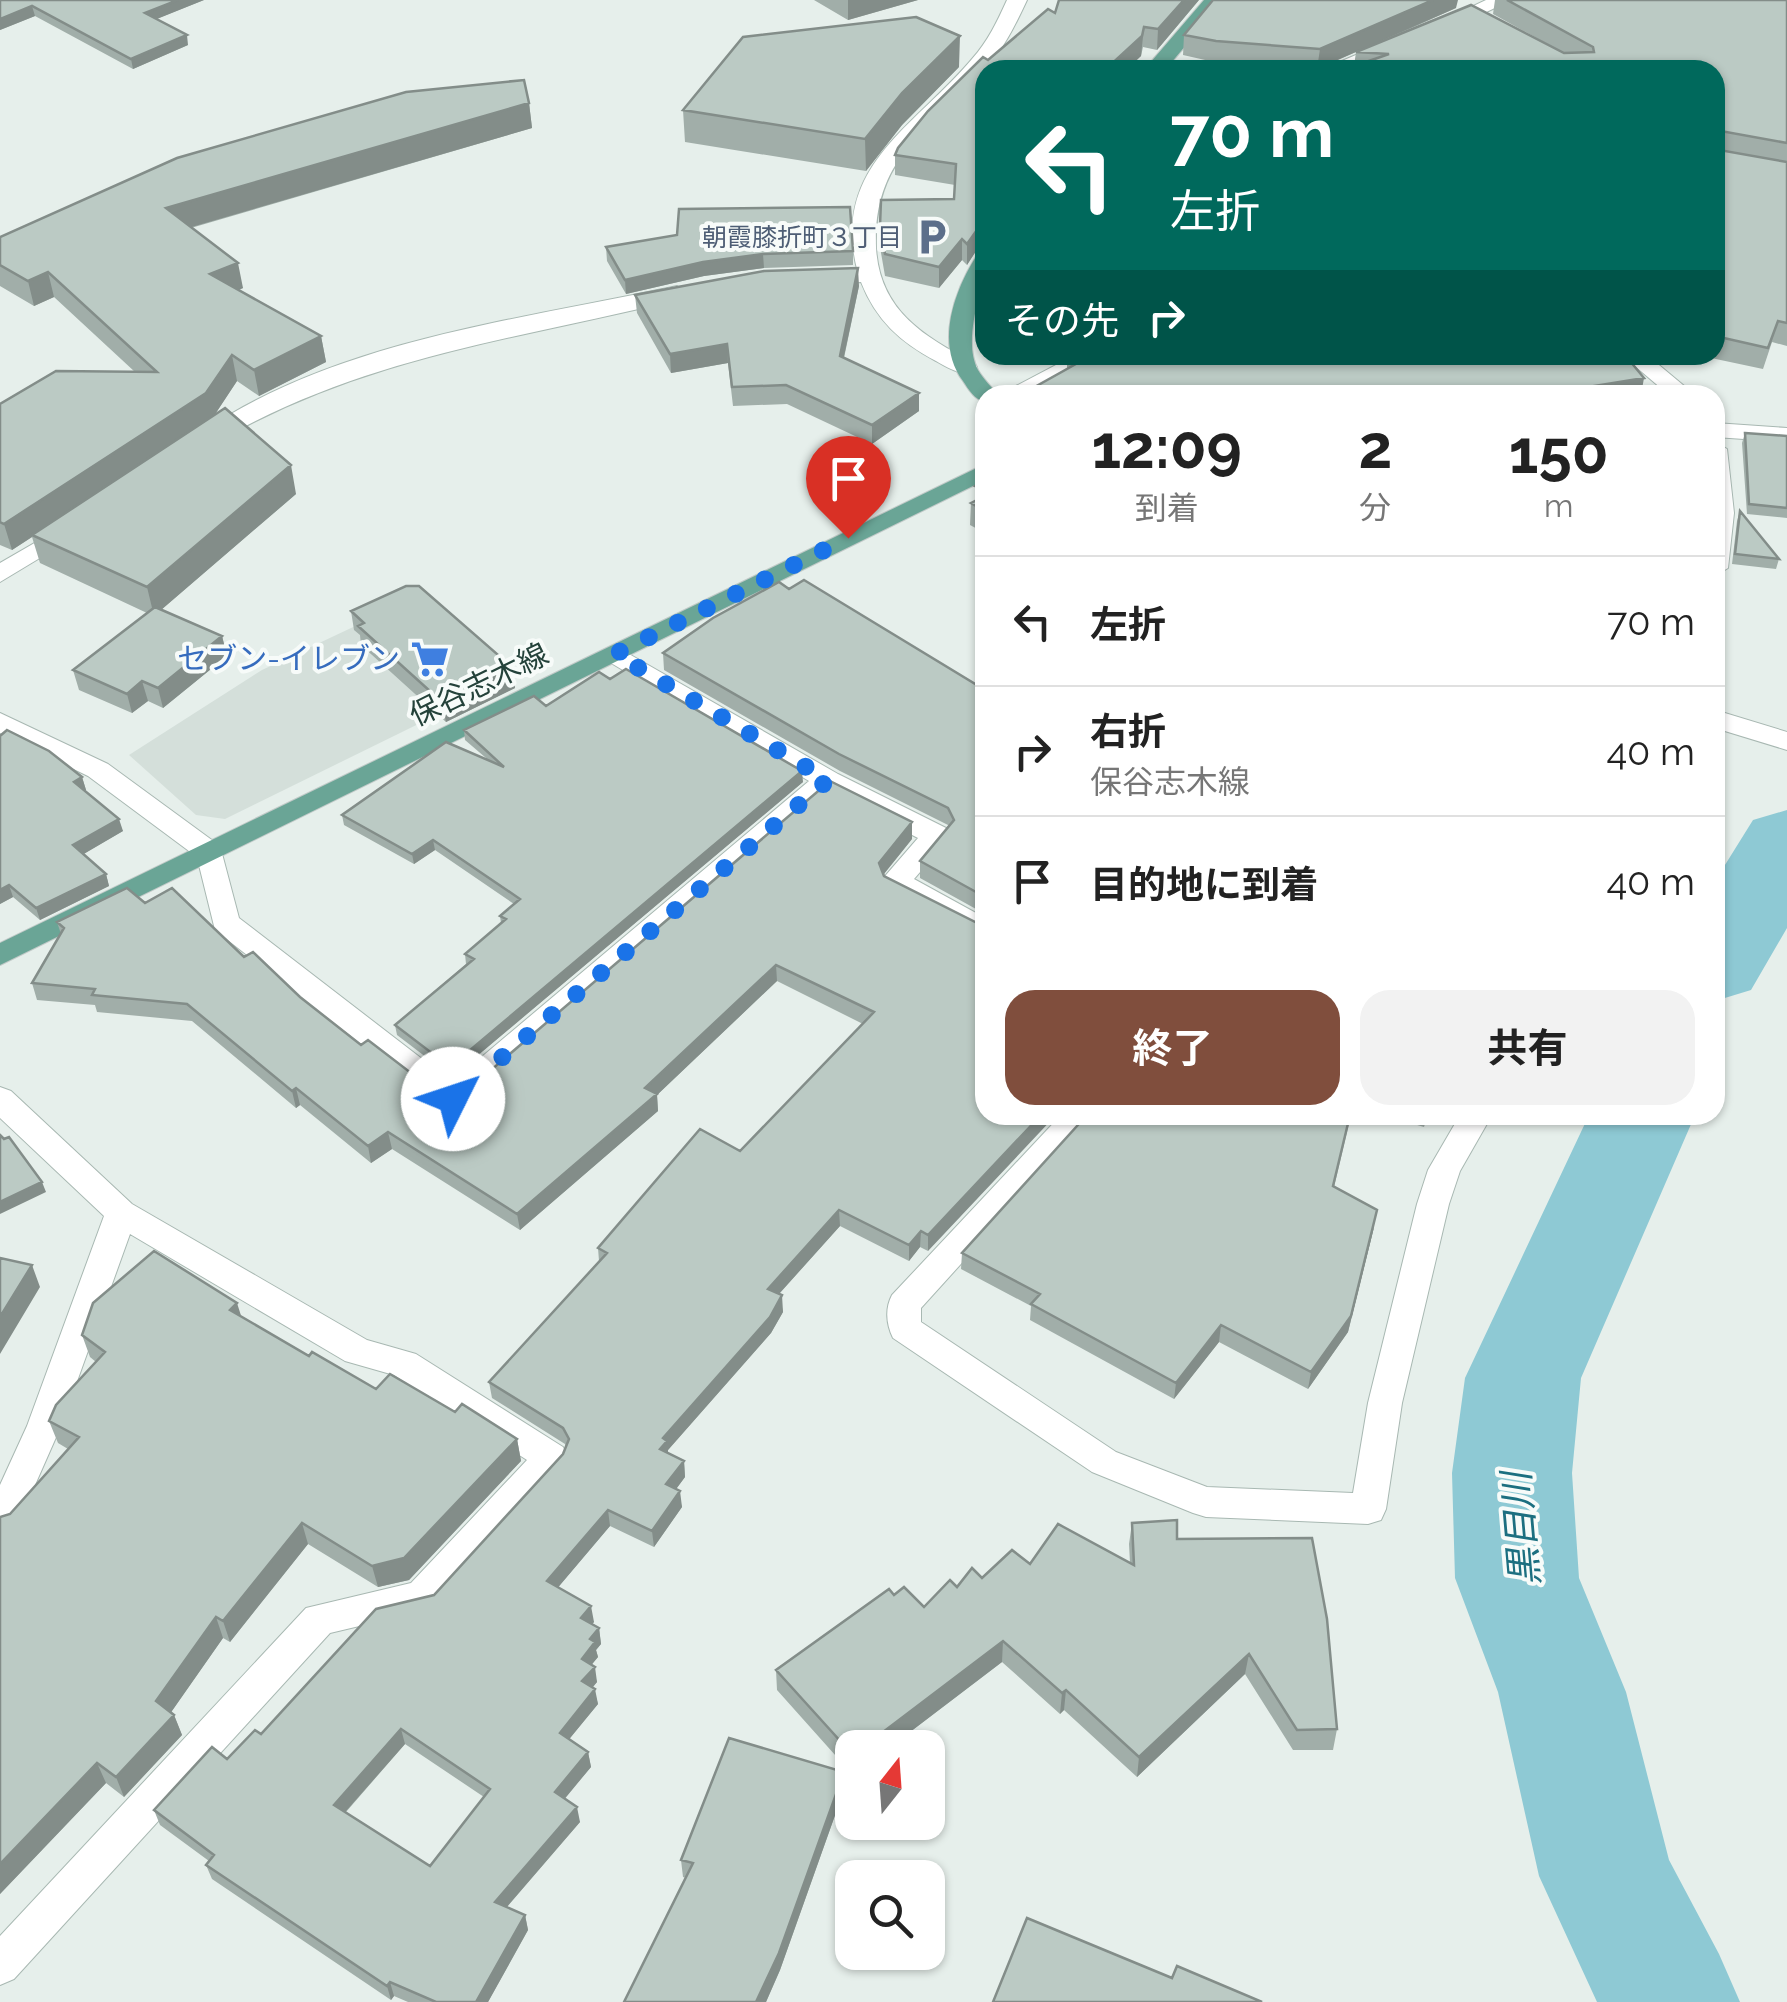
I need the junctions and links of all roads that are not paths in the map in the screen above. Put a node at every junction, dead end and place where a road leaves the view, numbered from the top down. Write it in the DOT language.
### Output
graph roads {
  1 [pos="1018,0"];
  2 [pos="1214,0"];
  3 [pos="1502,0"];
  4 [pos="1470,14"];
  5 [pos="1500,30"];
  6 [pos="980,60"];
  7 [pos="1163,60"];
  8 [pos="1356,60"];
  9 [pos="975,65"];
  10 [pos="869,275"];
  11 [pos="799,278"];
  12 [pos="704,287"];
  13 [pos="975,287"];
  14 [pos="1072,365"];
  15 [pos="1646,365"];
  16 [pos="965,367"];
  17 [pos="978,385"];
  18 [pos="1031,385"];
  19 [pos="1670,385"];
  20 [pos="1725,431"];
  21 [pos="1787,435"];
  22 [pos="177,458"];
  23 [pos="975,477"];
  24 [pos="84,520"];
  25 [pos="0,574"];
  26 [pos="615,654"];
  27 [pos="0,722"];
  28 [pos="1725,722"];
  29 [pos="1787,741"];
  30 [pos="828,780"];
  31 [pos="210,854"];
  32 [pos="975,925"];
  33 [pos="0,955"];
  34 [pos="0,1100"];
  35 [pos="1071,1125"];
  36 [pos="1470,1125"];
  37 [pos="121,1213"];
  38 [pos="0,1524"];
  39 [pos="0,1965"];
  1 -- 6 [label="street"];
  2 -- 7 [label="main road"];
  3 -- 4 [label="street"];
  4 -- 5 [label="street"];
  4 -- 8 [label="street"];
  9 -- 10 [label="street"];
  10 -- 11 [label="street"];
  10 -- 16 [label="street"];
  12 -- 22 [label="street"];
  13 -- 16 [label="main road"];
  14 -- 18 [label="street"];
  15 -- 19 [label="street"];
  16 -- 17 [label="main road"];
  20 -- 21 [label="street"];
  23 -- 26 [label="main road, 保谷志木線"];
  24 -- 25 [label="street"];
  26 -- 30 [label="street"];
  26 -- 31 [label="main road, 保谷志木線"];
  27 -- 31 [label="street"];
  28 -- 29 [label="street"];
  30 -- 31 [label="street"];
  30 -- 32 [label="street"];
  31 -- 33 [label="main road, 保谷志木線"];
  34 -- 37 [label="street"];
  35 -- 36 [label="street"];
  37 -- 38 [label="street"];
  37 -- 39 [label="street"];
}
